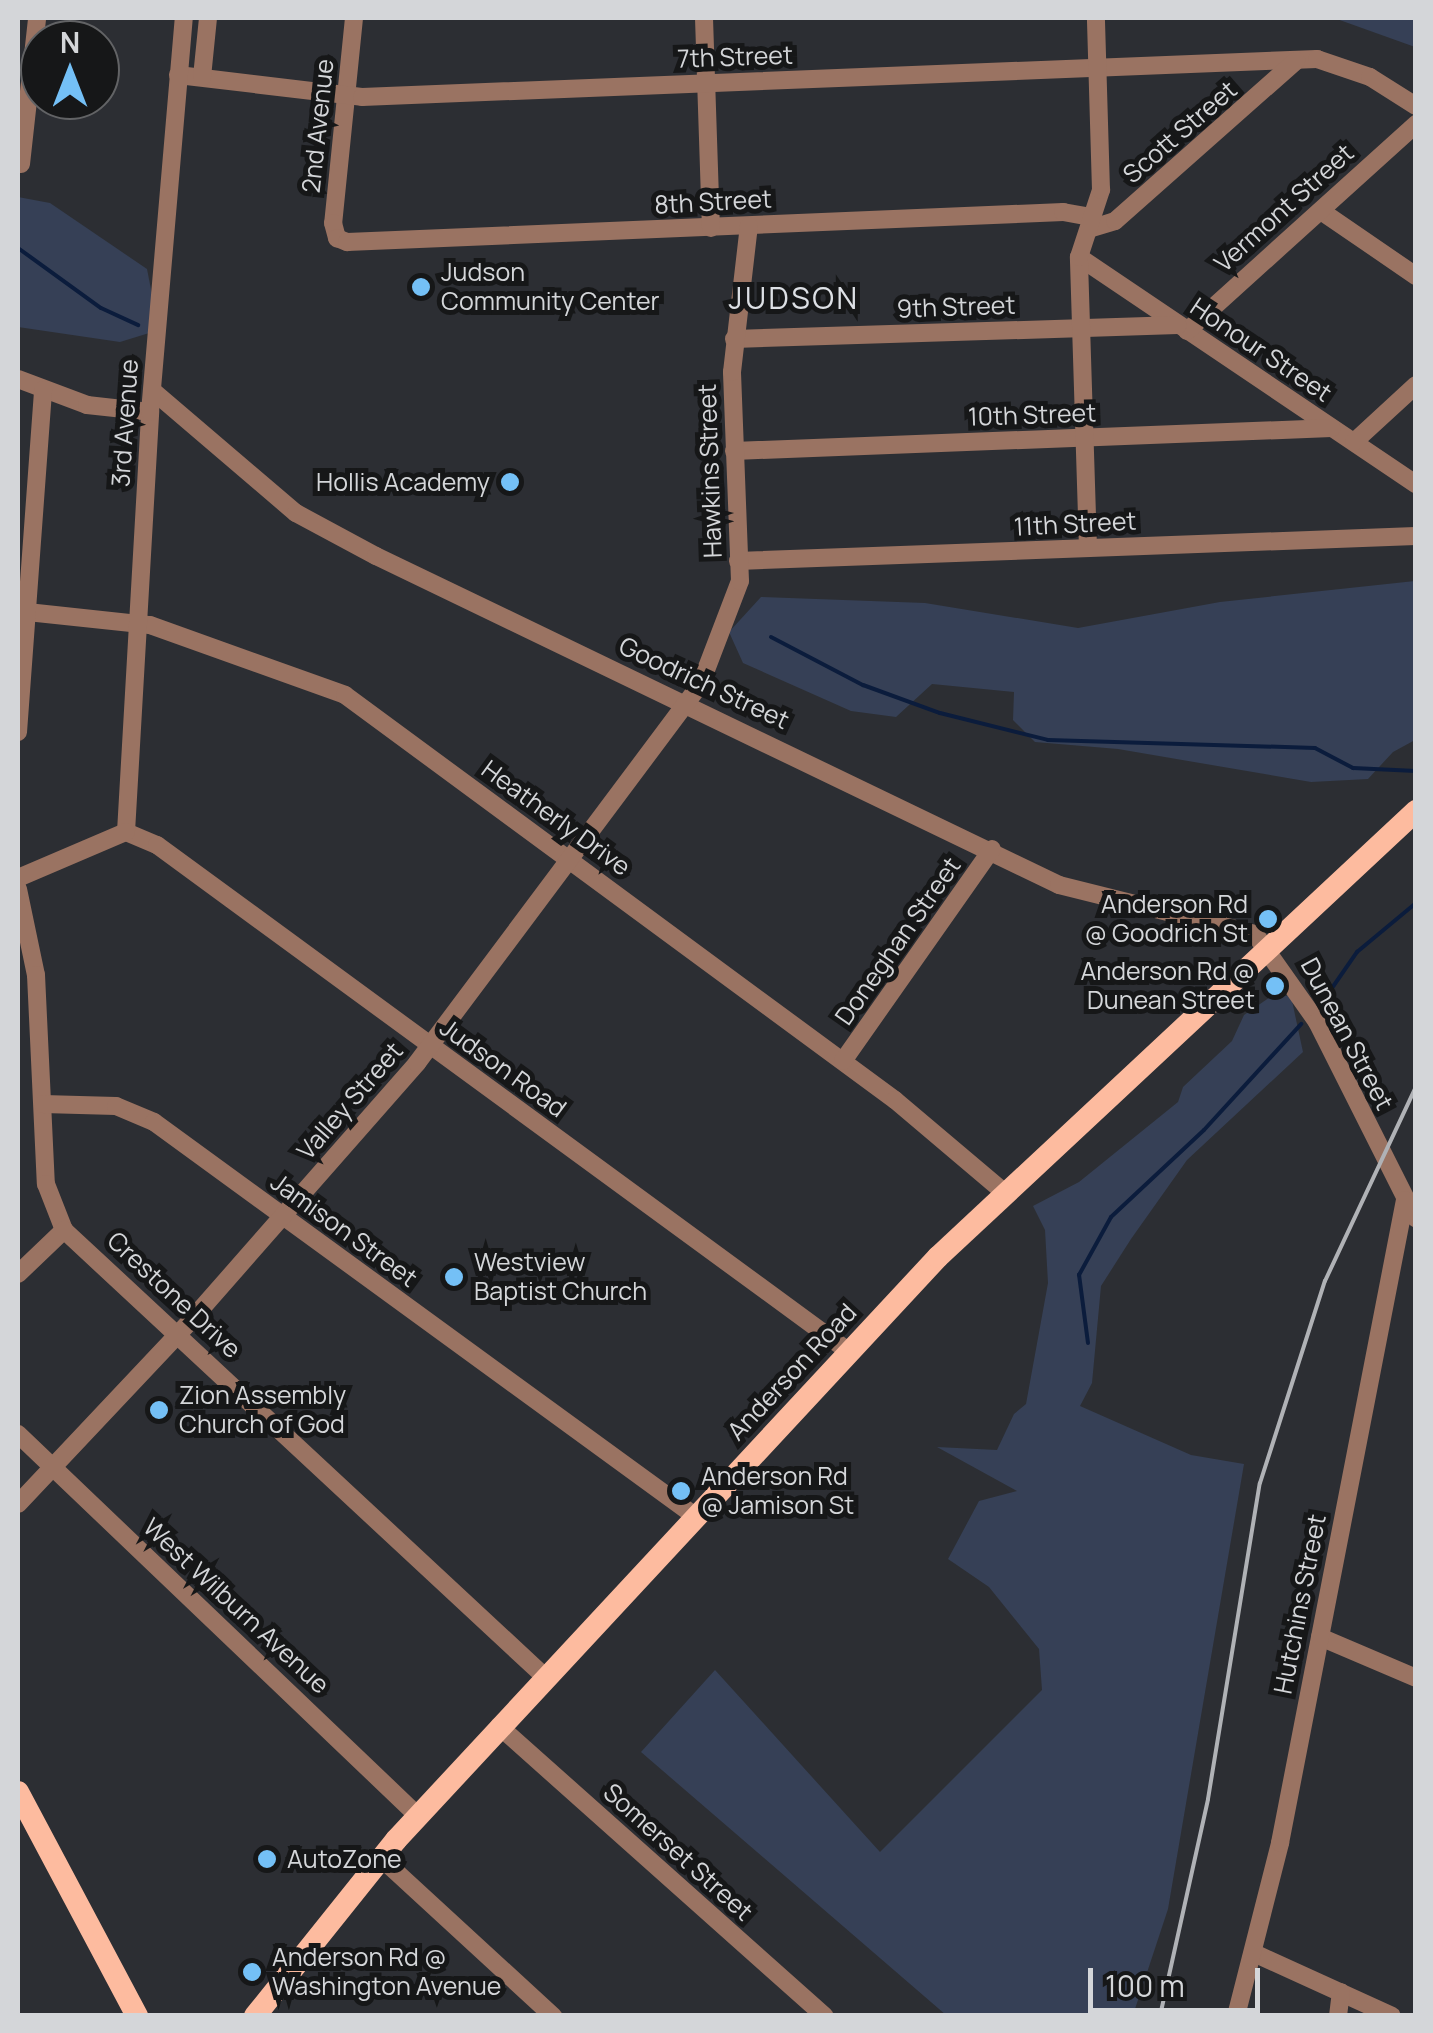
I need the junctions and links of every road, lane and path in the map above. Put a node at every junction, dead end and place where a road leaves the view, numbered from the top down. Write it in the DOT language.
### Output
graph roads {
  1 [pos="37,18"];
  2 [pos="184,18"];
  3 [pos="208,18"];
  4 [pos="354,18"];
  5 [pos="704,18"];
  6 [pos="1096,18"];
  7 [pos="1296,60"];
  8 [pos="1098,68"];
  9 [pos="178,75"];
  10 [pos="202,77"];
  11 [pos="706,83"];
  12 [pos="346,94"];
  13 [pos="1416,106"];
  14 [pos="1416,124"];
  15 [pos="22,164"];
  16 [pos="1321,211"];
  17 [pos="1091,223"];
  18 [pos="749,226"];
  19 [pos="711,228"];
  20 [pos="337,238"];
  21 [pos="1079,257"];
  22 [pos="1416,276"];
  23 [pos="1081,328"];
  24 [pos="1183,328"];
  25 [pos="734,339"];
  26 [pos="18,379"];
  27 [pos="1416,386"];
  28 [pos="43,390"];
  29 [pos="153,391"];
  30 [pos="150,412"];
  31 [pos="1332,428"];
  32 [pos="1084,438"];
  33 [pos="1354,442"];
  34 [pos="734,451"];
  35 [pos="1416,484"];
  36 [pos="1416,536"];
  37 [pos="1088,548"];
  38 [pos="738,561"];
  39 [pos="22,611"];
  40 [pos="136,622"];
  41 [pos="684,702"];
  42 [pos="18,732"];
  43 [pos="1416,812"];
  44 [pos="126,832"];
  45 [pos="992,849"];
  46 [pos="568,857"];
  47 [pos="18,878"];
  48 [pos="18,889"];
  49 [pos="1270,947"];
  50 [pos="430,1046"];
  51 [pos="843,1062"];
  52 [pos="43,1104"];
  53 [pos="1004,1192"];
  54 [pos="1405,1200"];
  55 [pos="281,1216"];
  56 [pos="1416,1219"];
  57 [pos="64,1230"];
  58 [pos="18,1274"];
  59 [pos="179,1334"];
  60 [pos="848,1351"];
  61 [pos="18,1434"];
  62 [pos="53,1468"];
  63 [pos="18,1504"];
  64 [pos="695,1516"];
  65 [pos="1320,1638"];
  66 [pos="545,1678"];
  67 [pos="1416,1678"];
  68 [pos="499,1726"];
  69 [pos="18,1792"];
  70 [pos="418,1816"];
  71 [pos="381,1858"];
  72 [pos="1256,1954"];
  73 [pos="1341,1992"];
  74 [pos="137,2016"];
  75 [pos="255,2016"];
  76 [pos="554,2016"];
  77 [pos="824,2016"];
  78 [pos="1236,2016"];
  79 [pos="1338,2016"];
  80 [pos="1392,2016"];
  1 -- 15 [label="street"];
  2 -- 9 [label="street, 3rd Avenue"];
  3 -- 10 [label="street"];
  4 -- 12 [label="street, 2nd Avenue"];
  5 -- 11 [label="street"];
  6 -- 8 [label="street"];
  7 -- 8 [label="street, 7th Street"];
  7 -- 13 [label="street, 7th Street"];
  7 -- 17 [label="street, Scott Street"];
  8 -- 11 [label="street, 7th Street"];
  8 -- 17 [label="street"];
  9 -- 10 [label="street, 7th Street"];
  9 -- 29 [label="street, 3rd Avenue"];
  10 -- 12 [label="street, 7th Street"];
  11 -- 12 [label="street, 7th Street"];
  11 -- 19 [label="street"];
  12 -- 20 [label="street, 2nd Avenue"];
  14 -- 16 [label="street, Vermont Street"];
  16 -- 22 [label="street"];
  16 -- 24 [label="street, Vermont Street"];
  17 -- 18 [label="street, 8th Street"];
  17 -- 21 [label="street"];
  18 -- 19 [label="street, 8th Street"];
  18 -- 25 [label="street, Hawkins Street"];
  19 -- 20 [label="street, 8th Street"];
  21 -- 23 [label="street"];
  21 -- 24 [label="street, Honour Street"];
  23 -- 24 [label="street, 9th Street"];
  23 -- 25 [label="street, 9th Street"];
  23 -- 32 [label="street"];
  24 -- 31 [label="street, Honour Street"];
  25 -- 34 [label="street, Hawkins Street"];
  26 -- 28 [label="street"];
  27 -- 33 [label="street"];
  28 -- 30 [label="street"];
  28 -- 39 [label="street"];
  29 -- 30 [label="street, 3rd Avenue"];
  29 -- 41 [label="street, Goodrich Street"];
  30 -- 40 [label="street, 3rd Avenue"];
  31 -- 32 [label="street, 10th Street"];
  31 -- 33 [label="street, Honour Street"];
  32 -- 34 [label="street, 10th Street"];
  32 -- 37 [label="street"];
  33 -- 35 [label="street, Honour Street"];
  34 -- 38 [label="street, Hawkins Street"];
  36 -- 37 [label="street, 11th Street"];
  37 -- 38 [label="street, 11th Street"];
  38 -- 41 [label="street, Hawkins Street"];
  39 -- 40 [label="street, Heatherly Drive"];
  39 -- 42 [label="street"];
  40 -- 44 [label="street, 3rd Avenue"];
  40 -- 46 [label="street, Heatherly Drive"];
  41 -- 45 [label="street, Goodrich Street"];
  41 -- 46 [label="street, Valley Street"];
  43 -- 49 [label="main road, Anderson Road"];
  44 -- 47 [label="street"];
  44 -- 50 [label="street, Judson Road"];
  45 -- 49 [label="street, Goodrich Street"];
  45 -- 51 [label="street, Doneghan Street"];
  46 -- 50 [label="street, Valley Street"];
  46 -- 51 [label="street, Heatherly Drive"];
  48 -- 52 [label="street, Crestone Drive"];
  49 -- 53 [label="main road, Anderson Road"];
  49 -- 54 [label="street, Dunean Street"];
  50 -- 55 [label="street, Valley Street"];
  50 -- 60 [label="street, Judson Road"];
  51 -- 53 [label="street, Heatherly Drive"];
  52 -- 55 [label="street, Jamison Street"];
  52 -- 57 [label="street, Crestone Drive"];
  53 -- 60 [label="main road, Anderson Road"];
  54 -- 56 [label="street, Dunean Street"];
  54 -- 65 [label="street, Hutchins Street"];
  55 -- 59 [label="street, Valley Street"];
  55 -- 64 [label="street, Jamison Street"];
  57 -- 58 [label="street"];
  57 -- 59 [label="street, Crestone Drive"];
  59 -- 62 [label="street, Valley Street"];
  59 -- 66 [label="street, Crestone Drive"];
  60 -- 64 [label="main road, Anderson Road"];
  61 -- 62 [label="street, West Wilburn Avenue"];
  62 -- 63 [label="street, Valley Street"];
  62 -- 70 [label="street, West Wilburn Avenue"];
  64 -- 66 [label="main road, Anderson Road"];
  65 -- 67 [label="street"];
  65 -- 72 [label="street, Hutchins Street"];
  66 -- 68 [label="main road, Anderson Road"];
  68 -- 70 [label="main road, Anderson Road"];
  68 -- 77 [label="street, Somerset Street"];
  69 -- 74 [label="main road"];
  70 -- 71 [label="main road, Anderson Road"];
  71 -- 75 [label="main road, Anderson Road"];
  71 -- 76 [label="street"];
  72 -- 73 [label="street"];
  72 -- 78 [label="street, Hutchins Street"];
  73 -- 79 [label="street"];
  73 -- 80 [label="street"];
}
